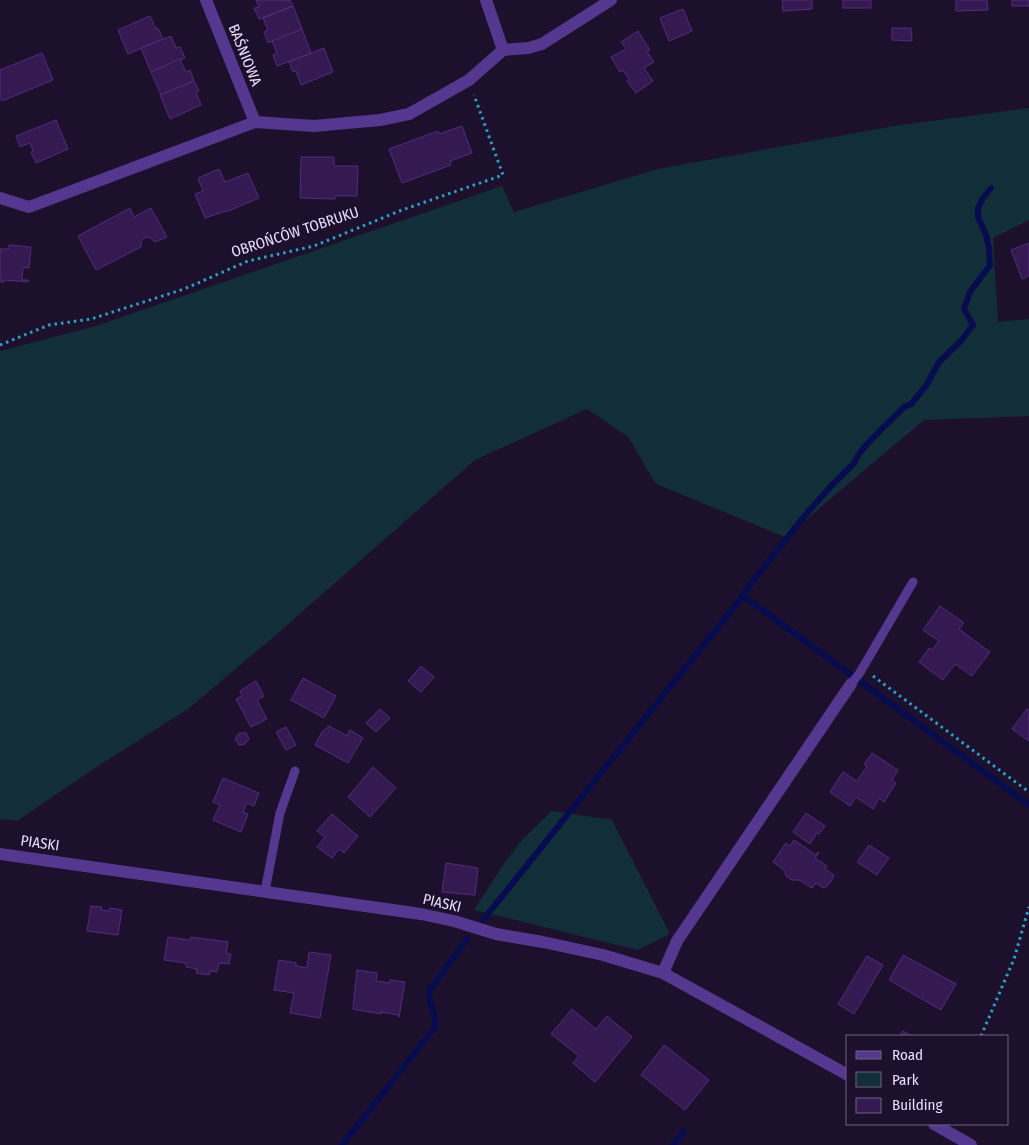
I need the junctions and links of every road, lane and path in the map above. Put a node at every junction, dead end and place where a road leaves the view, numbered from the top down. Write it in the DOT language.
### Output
graph roads {
  1 [pos="206,0"];
  2 [pos="486,0"];
  3 [pos="611,0"];
  4 [pos="503,50"];
  5 [pos="469,80"];
  6 [pos="255,122"];
  7 [pos="0,198"];
  8 [pos="0,345"];
  9 [pos="913,582"];
  10 [pos="860,671"];
  11 [pos="851,684"];
  12 [pos="295,771"];
  13 [pos="1029,792"];
  14 [pos="0,854"];
  15 [pos="265,891"];
  16 [pos="1029,907"];
  17 [pos="663,973"];
  18 [pos="981,1035"];
  19 [pos="846,1074"];
  20 [pos="936,1125"];
  21 [pos="972,1145"];
  1 -- 6 [label="street, BAŚNIOWA"];
  2 -- 4 [label="street"];
  3 -- 4 [label="street"];
  4 -- 5 [label="street"];
  5 -- 6 [label="street"];
  5 -- 8 [label="path, OBROŃCÓW TOBRUKU"];
  6 -- 7 [label="street"];
  9 -- 10 [label="lane"];
  10 -- 11 [label="lane"];
  10 -- 13 [label="path"];
  11 -- 17 [label="street"];
  12 -- 15 [label="lane"];
  14 -- 15 [label="street, PIASKI"];
  15 -- 17 [label="street, PIASKI"];
  16 -- 18 [label="path"];
  17 -- 19 [label="street, PIASKI"];
  20 -- 21 [label="street"];
}
